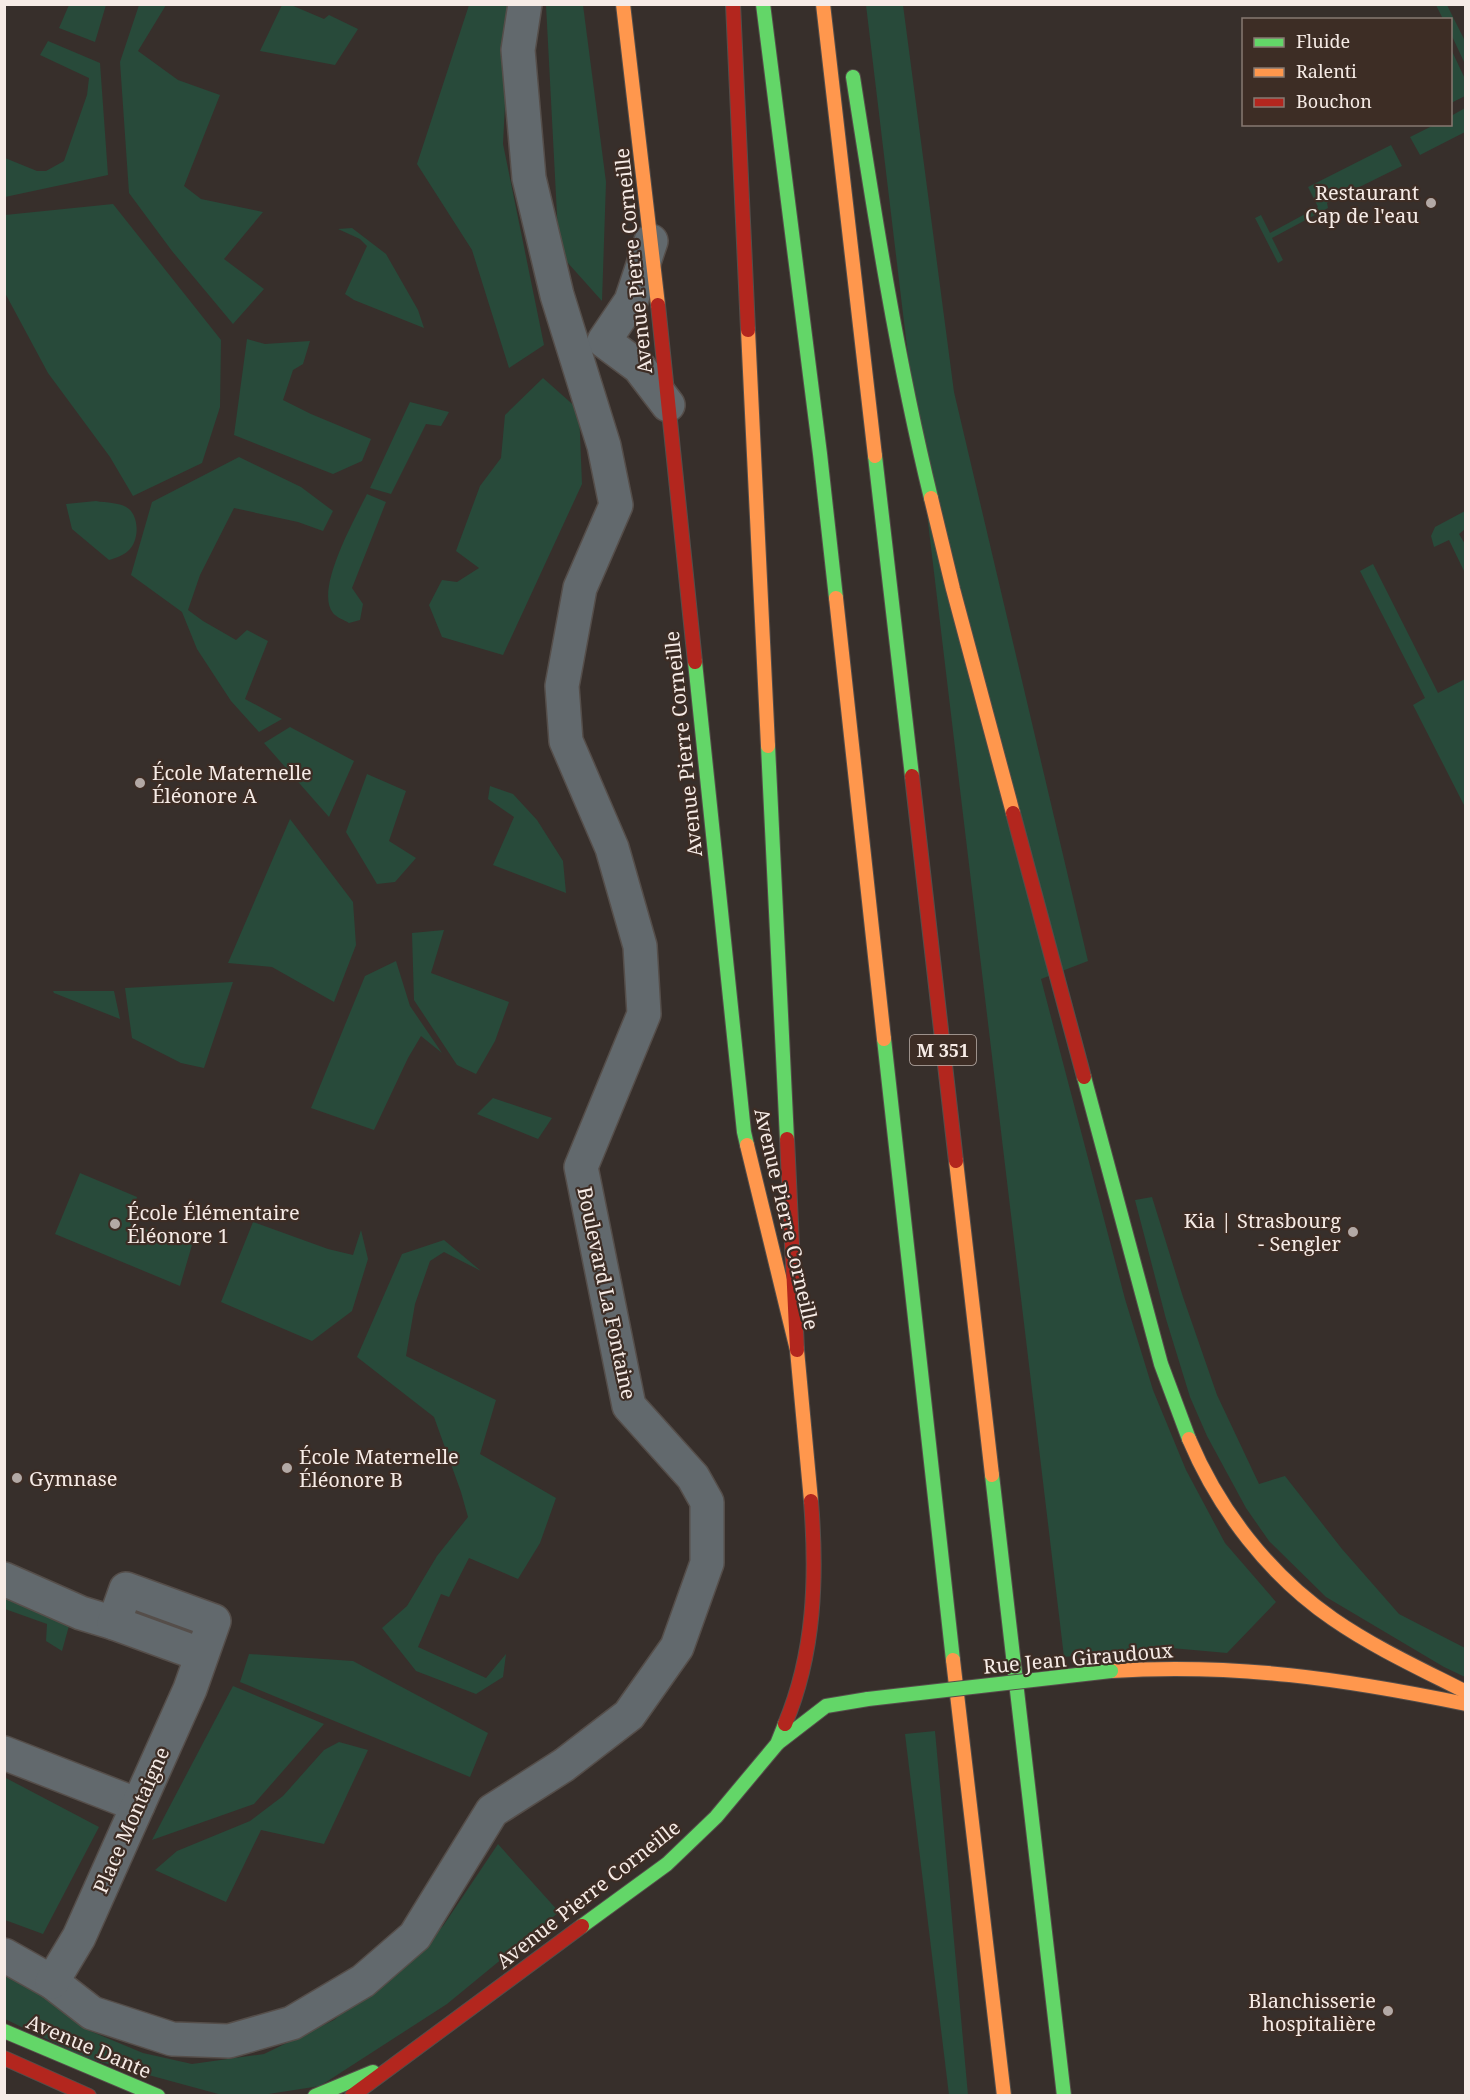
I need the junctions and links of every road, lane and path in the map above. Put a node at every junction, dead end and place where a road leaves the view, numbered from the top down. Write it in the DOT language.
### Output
graph roads {
  1 [pos="525,4"];
  2 [pos="623,4"];
  3 [pos="733,4"];
  4 [pos="764,4"];
  5 [pos="823,4"];
  6 [pos="850,63"];
  7 [pos="651,241"];
  8 [pos="571,339"];
  9 [pos="604,341"];
  10 [pos="668,405"];
  11 [pos="798,1350"];
  12 [pos="4,1579"];
  13 [pos="1466,1692"];
  14 [pos="1466,1704"];
  15 [pos="777,1744"];
  16 [pos="4,1753"];
  17 [pos="138,1805"];
  18 [pos="4,1955"];
  19 [pos="52,1982"];
  20 [pos="4,2031"];
  21 [pos="4,2058"];
  22 [pos="399,2061"];
  23 [pos="89,2096"];
  24 [pos="158,2096"];
  25 [pos="315,2096"];
  26 [pos="352,2096"];
  27 [pos="1004,2096"];
  28 [pos="1064,2096"];
  1 -- 8 [label="street, Boulevard La Fontaine"];
  2 -- 7 [label="main road, Avenue Pierre Corneille"];
  3 -- 11 [label="main road"];
  4 -- 27 [label="main road, M 351"];
  5 -- 28 [label="main road, M 351"];
  6 -- 13 [label="main road"];
  7 -- 9 [label="street"];
  7 -- 10 [label="main road, Avenue Pierre Corneille"];
  8 -- 9 [label="street"];
  8 -- 19 [label="street, Boulevard La Fontaine"];
  9 -- 10 [label="street"];
  10 -- 11 [label="main road, Avenue Pierre Corneille"];
  11 -- 15 [label="main road, Avenue Pierre Corneille"];
  12 -- 17 [label="street, Place Montaigne"];
  14 -- 15 [label="main road, Rue Jean Giraudoux, bridge"];
  15 -- 22 [label="main road, Avenue Pierre Corneille"];
  16 -- 17 [label="street"];
  17 -- 19 [label="street, Place Montaigne"];
  18 -- 19 [label="street, Boulevard La Fontaine"];
  20 -- 24 [label="main road, Avenue Dante"];
  21 -- 23 [label="main road"];
  22 -- 25 [label="main road"];
  22 -- 26 [label="main road, Avenue Pierre Corneille"];
}
